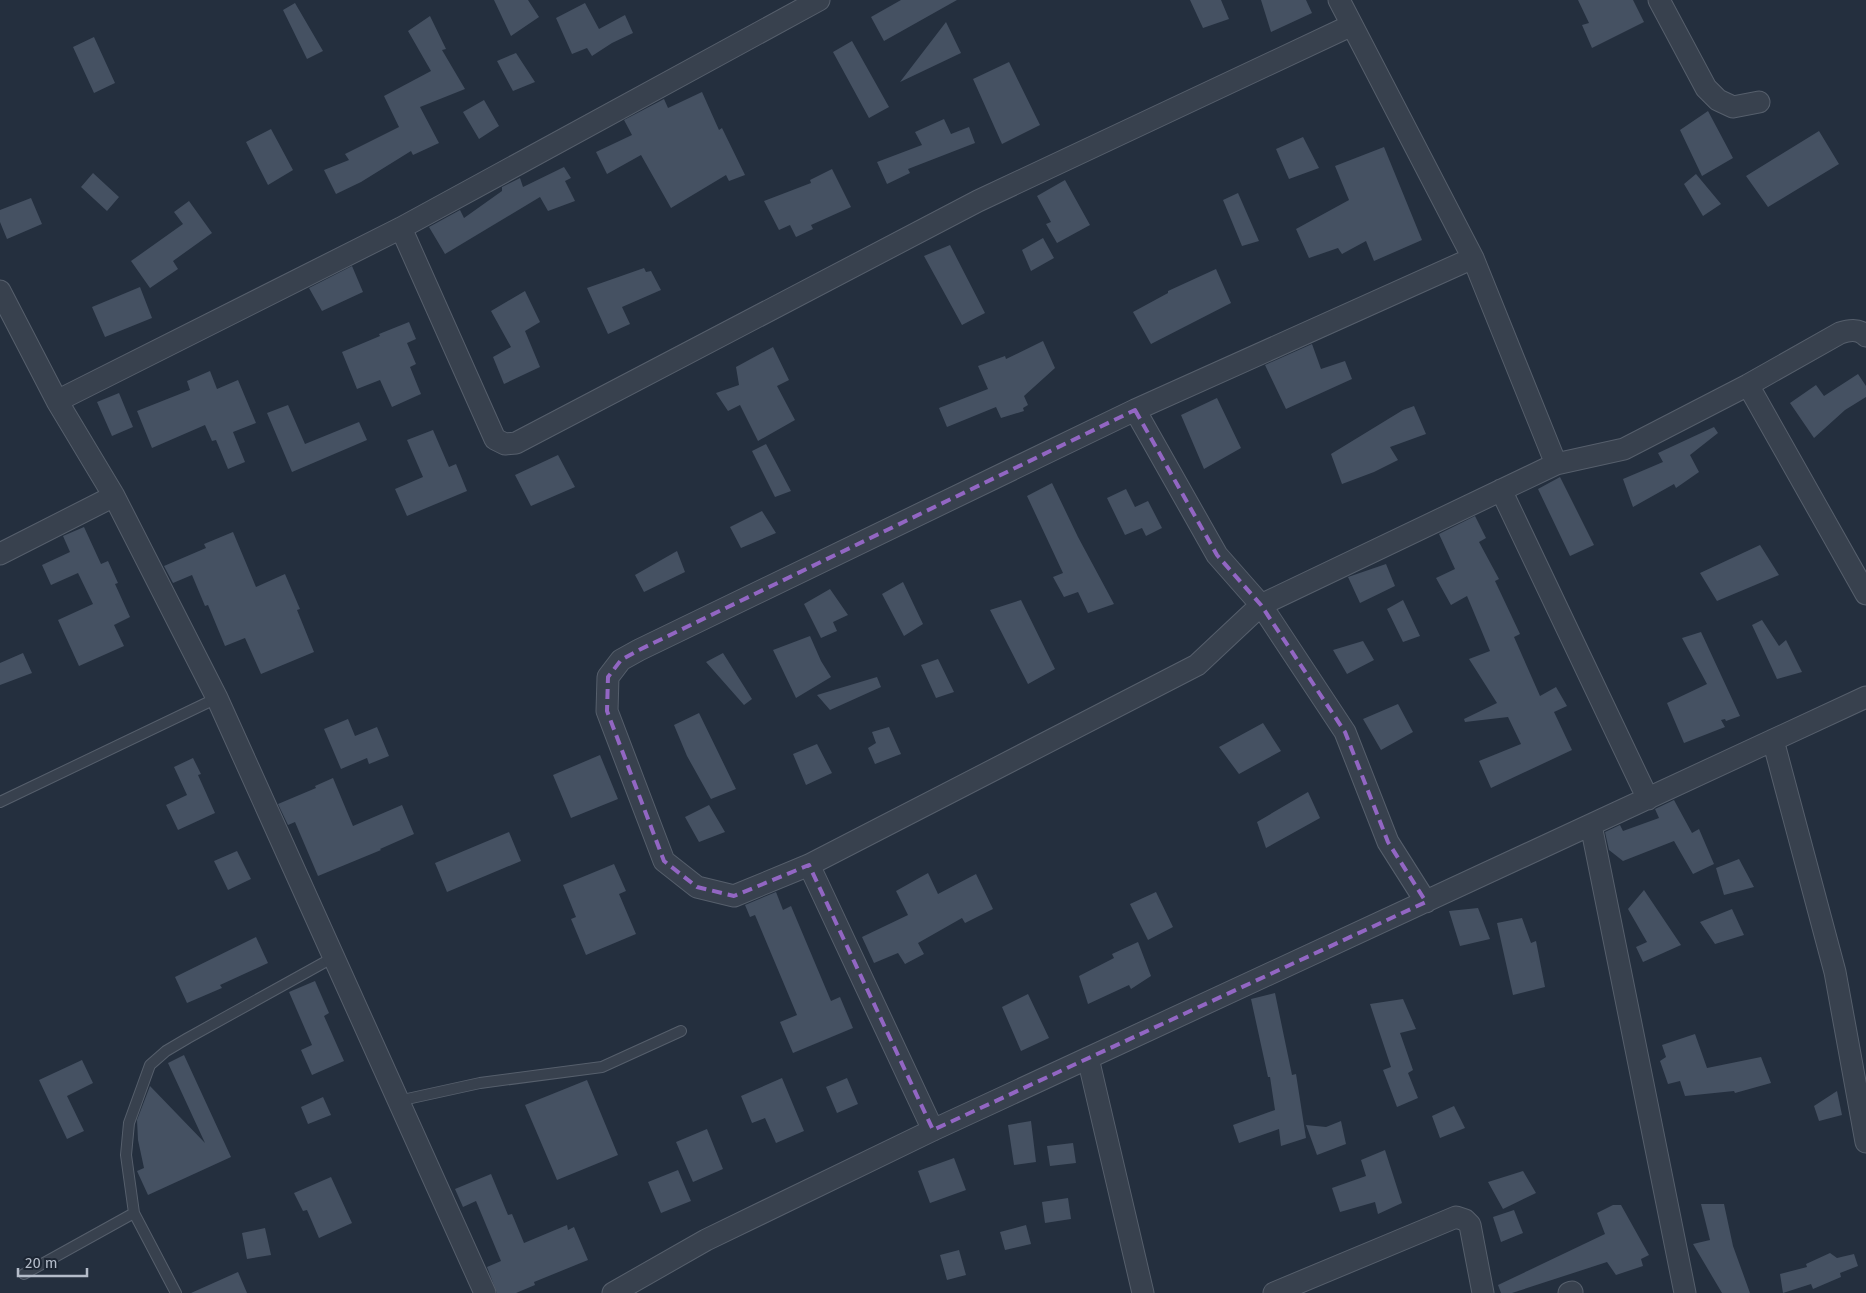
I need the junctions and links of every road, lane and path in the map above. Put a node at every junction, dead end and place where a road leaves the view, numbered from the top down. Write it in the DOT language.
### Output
graph roads {
  1 [pos="819,0"];
  2 [pos="1339,0"];
  3 [pos="1659,0"];
  4 [pos="1352,25"];
  5 [pos="1760,102"];
  6 [pos="400,228"];
  7 [pos="1473,258"];
  8 [pos="0,291"];
  9 [pos="1866,336"];
  10 [pos="1748,385"];
  11 [pos="57,401"];
  12 [pos="1135,410"];
  13 [pos="1556,464"];
  14 [pos="1501,490"];
  15 [pos="114,496"];
  16 [pos="0,554"];
  17 [pos="1866,594"];
  18 [pos="1261,605"];
  19 [pos="1866,697"];
  20 [pos="217,698"];
  21 [pos="1773,740"];
  22 [pos="1648,799"];
  23 [pos="0,802"];
  24 [pos="1591,825"];
  25 [pos="809,865"];
  26 [pos="1426,902"];
  27 [pos="334,957"];
  28 [pos="681,1032"];
  29 [pos="1088,1058"];
  30 [pos="398,1101"];
  31 [pos="933,1130"];
  32 [pos="1866,1142"];
  33 [pos="134,1213"];
  34 [pos="24,1274"];
  35 [pos="618,1292"];
  36 [pos="176,1293"];
  37 [pos="485,1293"];
  38 [pos="1143,1293"];
  39 [pos="1274,1293"];
  40 [pos="1483,1293"];
  41 [pos="1685,1293"];
  1 -- 6 [label="street"];
  2 -- 4 [label="street"];
  3 -- 5 [label="street"];
  4 -- 6 [label="street"];
  4 -- 7 [label="street"];
  6 -- 11 [label="street"];
  7 -- 12 [label="street"];
  7 -- 13 [label="street"];
  8 -- 11 [label="street"];
  9 -- 10 [label="street"];
  10 -- 13 [label="street"];
  10 -- 17 [label="street"];
  11 -- 15 [label="street"];
  12 -- 18 [label="street"];
  12 -- 25 [label="street"];
  13 -- 14 [label="street"];
  14 -- 18 [label="street"];
  14 -- 22 [label="street"];
  15 -- 16 [label="street"];
  15 -- 20 [label="street"];
  18 -- 25 [label="street"];
  18 -- 26 [label="street"];
  19 -- 21 [label="street"];
  20 -- 23 [label="lane"];
  20 -- 27 [label="street"];
  21 -- 22 [label="street"];
  21 -- 32 [label="street"];
  22 -- 24 [label="street"];
  24 -- 26 [label="street"];
  24 -- 41 [label="street"];
  25 -- 31 [label="street"];
  26 -- 29 [label="street"];
  27 -- 30 [label="street"];
  27 -- 33 [label="lane"];
  28 -- 30 [label="lane"];
  29 -- 31 [label="street"];
  29 -- 38 [label="street"];
  30 -- 37 [label="street"];
  31 -- 35 [label="street"];
  33 -- 34 [label="lane"];
  33 -- 36 [label="lane"];
  39 -- 40 [label="street"];
}
